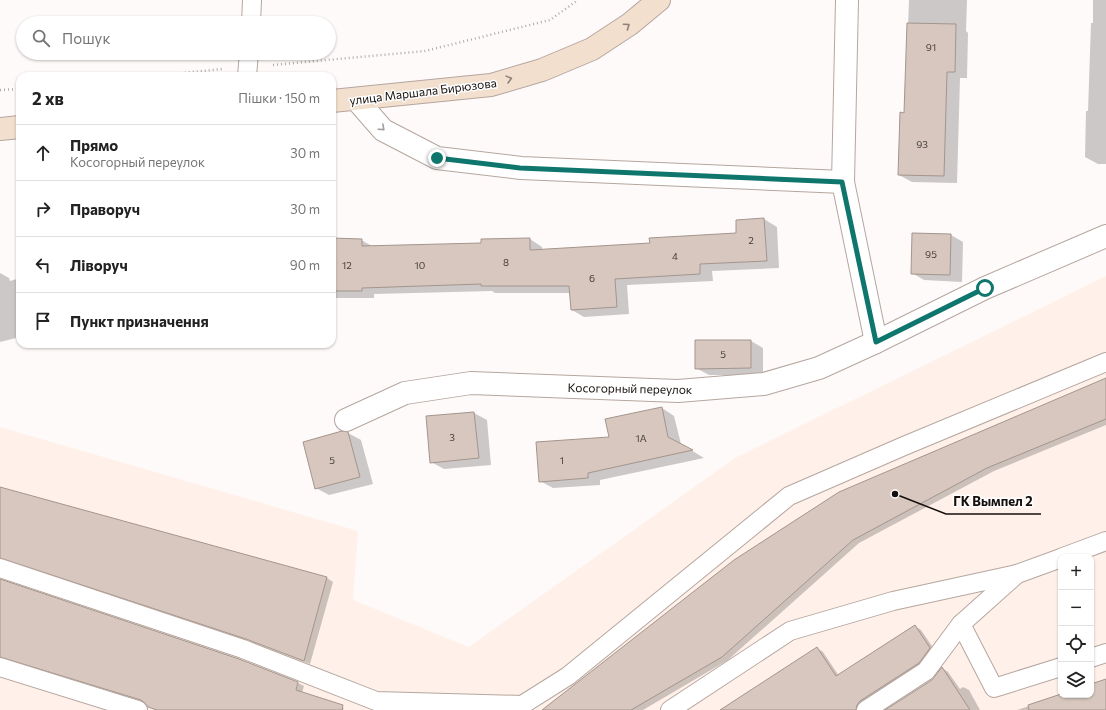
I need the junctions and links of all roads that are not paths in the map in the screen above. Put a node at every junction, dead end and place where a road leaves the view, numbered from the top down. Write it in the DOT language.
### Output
graph roads {
  1 [pos="252,0"];
  2 [pos="659,0"];
  3 [pos="847,0"];
  4 [pos="251,16"];
  5 [pos="356,99"];
  6 [pos="336,101"];
  7 [pos="16,127"];
  8 [pos="0,129"];
  9 [pos="842,182"];
  10 [pos="1106,236"];
  11 [pos="876,342"];
  12 [pos="1106,362"];
  13 [pos="346,420"];
  14 [pos="1106,541"];
  15 [pos="1070,554"];
  16 [pos="1058,559"];
  17 [pos="0,568"];
  18 [pos="1017,574"];
  19 [pos="961,624"];
  20 [pos="1106,653"];
  21 [pos="1094,657"];
  22 [pos="0,667"];
  23 [pos="1058,668"];
  24 [pos="374,706"];
  25 [pos="138,710"];
  26 [pos="670,710"];
  27 [pos="866,710"];
  1 -- 4 [label="lane"];
  5 -- 2 [label="main road, улица Маршала Бирюзова, one-way"];
  3 -- 9 [label="street"];
  5 -- 6 [label="main road, улица Маршала Бирюзова"];
  5 -- 9 [label="street, one-way"];
  7 -- 8 [label="main road"];
  9 -- 11 [label="street"];
  10 -- 11 [label="street, Косогорный переулок"];
  11 -- 13 [label="street, Косогорный переулок"];
  12 -- 24 [label="lane"];
  14 -- 15 [label="lane"];
  16 -- 18 [label="lane"];
  17 -- 24 [label="lane"];
  18 -- 19 [label="lane"];
  18 -- 26 [label="lane"];
  19 -- 23 [label="lane"];
  19 -- 27 [label="lane"];
  20 -- 21 [label="lane"];
  22 -- 25 [label="lane"];
}
